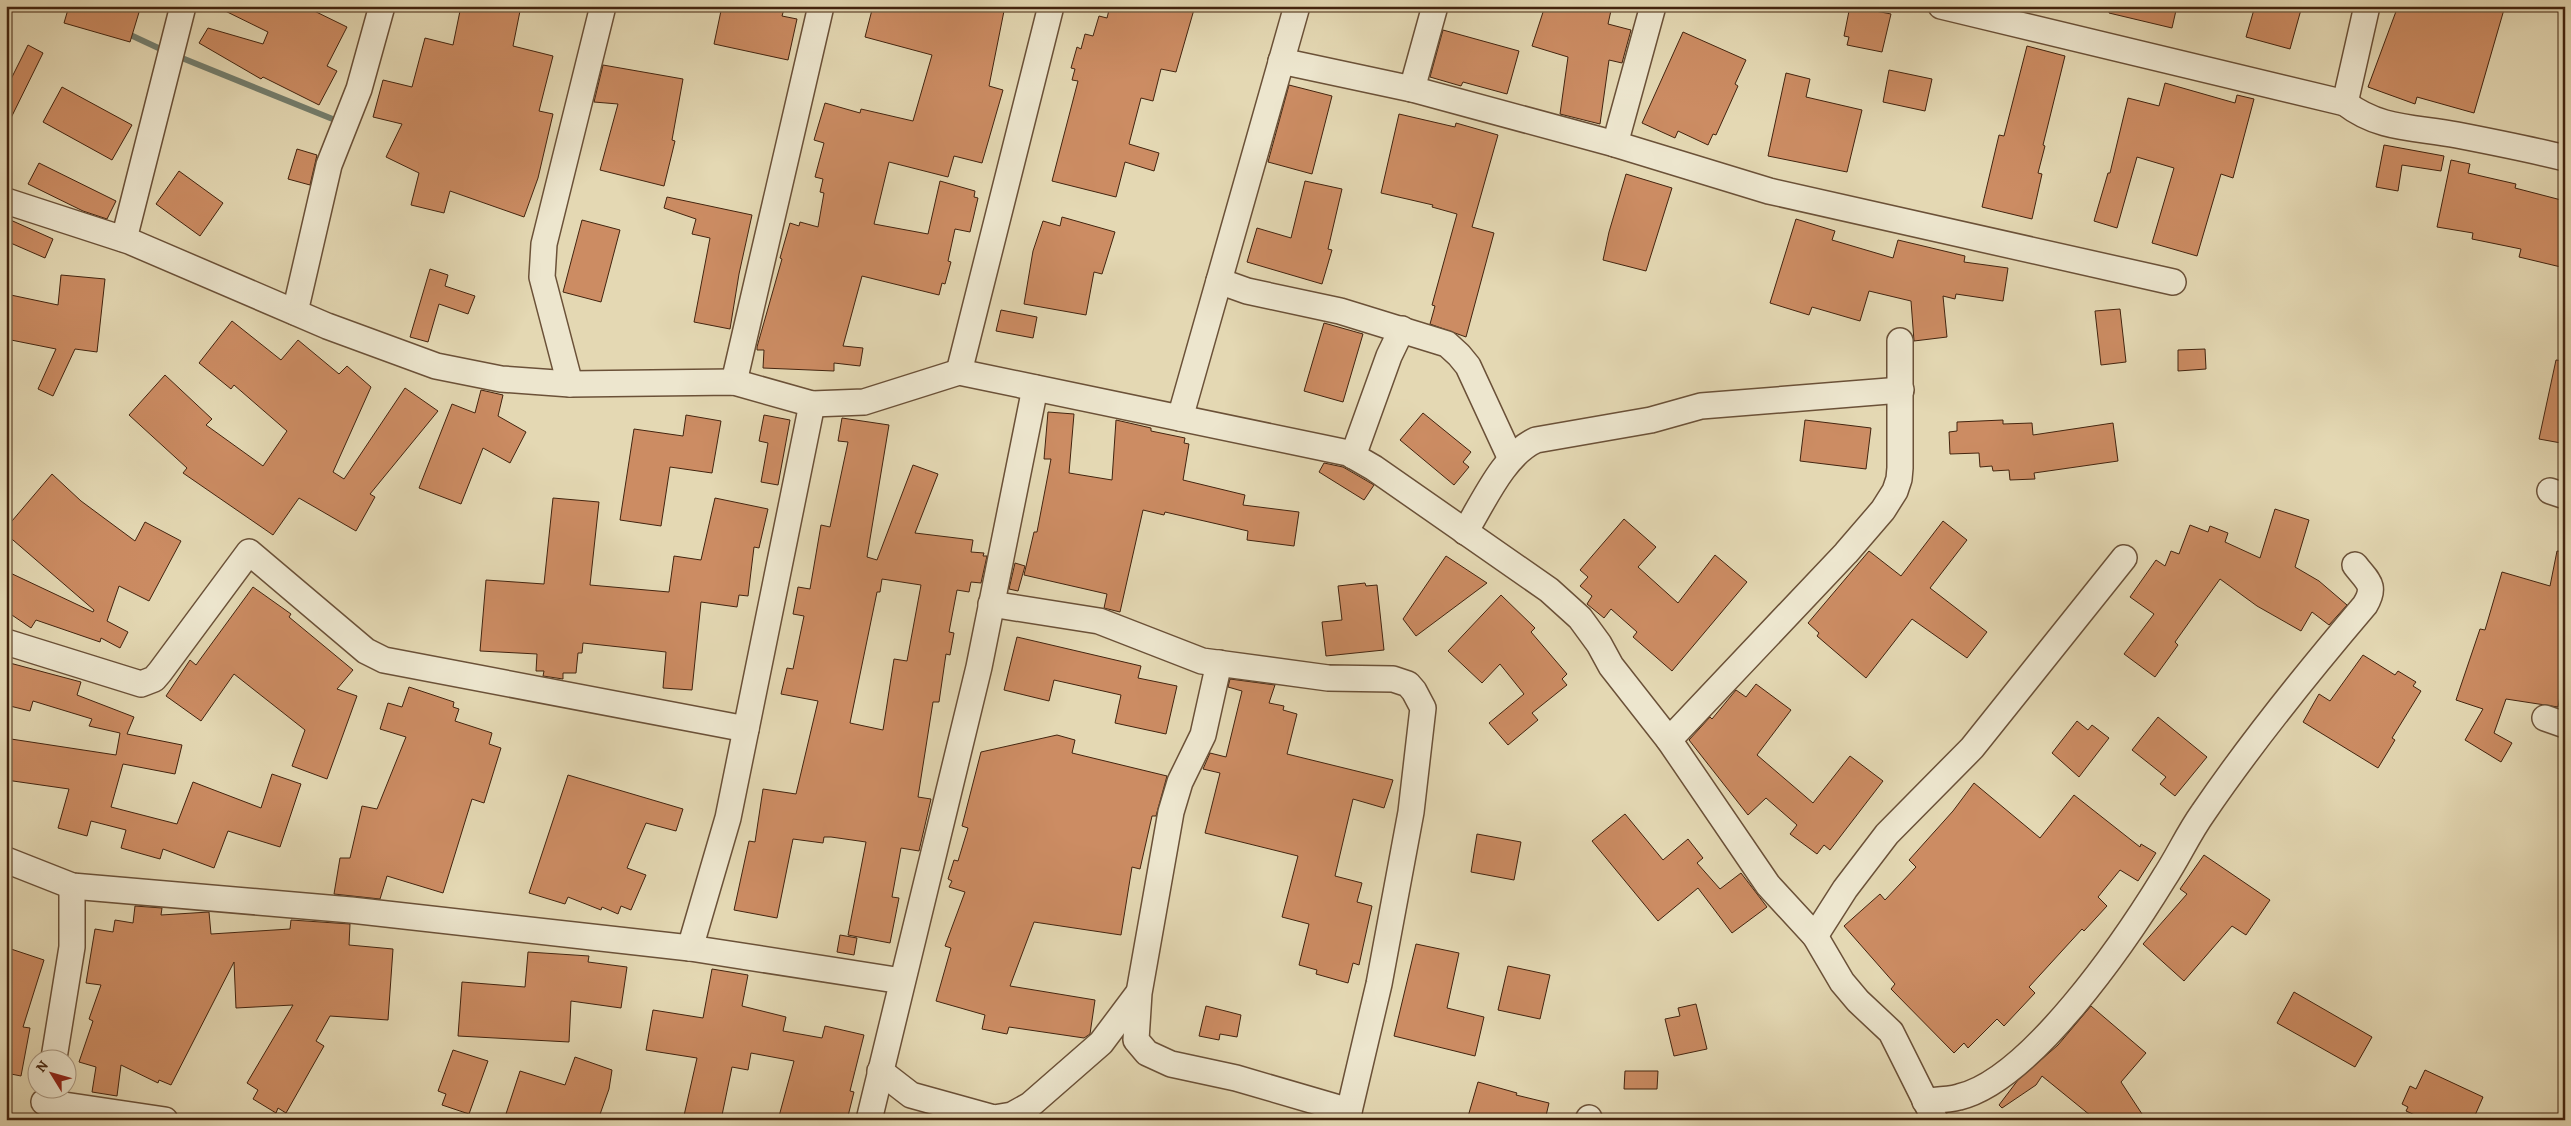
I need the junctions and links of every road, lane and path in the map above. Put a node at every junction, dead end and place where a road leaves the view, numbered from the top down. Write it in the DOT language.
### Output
graph roads {
  1 [pos="183,6"];
  2 [pos="382,6"];
  3 [pos="603,6"];
  4 [pos="821,6"];
  5 [pos="1051,6"];
  6 [pos="1297,6"];
  7 [pos="1435,6"];
  8 [pos="1653,6"];
  9 [pos="1941,6"];
  10 [pos="2368,6"];
  11 [pos="1281,61"];
  12 [pos="1412,89"];
  13 [pos="2345,103"];
  14 [pos="1615,144"];
  15 [pos="2565,158"];
  16 [pos="6,201"];
  17 [pos="124,240"];
  18 [pos="1219,281"];
  19 [pos="2173,282"];
  20 [pos="294,312"];
  21 [pos="1402,329"];
  22 [pos="1900,341"];
  23 [pos="959,372"];
  24 [pos="734,382"];
  25 [pos="570,384"];
  26 [pos="1035,388"];
  27 [pos="1901,390"];
  28 [pos="812,404"];
  29 [pos="1180,418"];
  30 [pos="1353,456"];
  31 [pos="1511,459"];
  32 [pos="1465,532"];
  33 [pos="2124,558"];
  34 [pos="2354,565"];
  35 [pos="991,604"];
  36 [pos="6,642"];
  37 [pos="1219,663"];
  38 [pos="746,729"];
  39 [pos="1669,740"];
  40 [pos="6,860"];
  41 [pos="72,886"];
  42 [pos="1815,936"];
  43 [pos="690,948"];
  44 [pos="902,981"];
  45 [pos="1139,994"];
  46 [pos="56,1048"];
  47 [pos="880,1071"];
  48 [pos="911,1095"];
  49 [pos="44,1103"];
  50 [pos="1930,1111"];
  51 [pos="871,1112"];
  52 [pos="1348,1116"];
  53 [pos="165,1120"];
  1 -- 17 [label="street"];
  2 -- 20 [label="street"];
  3 -- 25 [label="street"];
  4 -- 24 [label="street"];
  5 -- 23 [label="street"];
  6 -- 11 [label="street"];
  7 -- 12 [label="street"];
  8 -- 14 [label="street"];
  9 -- 13 [label="street"];
  10 -- 13 [label="street"];
  11 -- 12 [label="street"];
  11 -- 18 [label="street"];
  12 -- 14 [label="street"];
  13 -- 15 [label="street"];
  14 -- 19 [label="street"];
  16 -- 17 [label="street"];
  17 -- 20 [label="street"];
  18 -- 21 [label="street"];
  18 -- 29 [label="street"];
  20 -- 25 [label="street"];
  21 -- 30 [label="street"];
  21 -- 31 [label="street"];
  22 -- 27 [label="street"];
  23 -- 26 [label="street"];
  23 -- 28 [label="street"];
  24 -- 25 [label="street"];
  24 -- 28 [label="street"];
  26 -- 29 [label="street"];
  26 -- 35 [label="street"];
  27 -- 31 [label="street"];
  27 -- 39 [label="street"];
  28 -- 38 [label="street"];
  29 -- 30 [label="street"];
  30 -- 32 [label="street"];
  31 -- 32 [label="street"];
  32 -- 39 [label="street"];
  33 -- 42 [label="street"];
  34 -- 50 [label="street"];
  35 -- 37 [label="street"];
  35 -- 44 [label="street"];
  36 -- 38 [label="street"];
  37 -- 45 [label="street"];
  37 -- 52 [label="street"];
  38 -- 43 [label="street"];
  39 -- 42 [label="street"];
  40 -- 41 [label="street"];
  41 -- 43 [label="street"];
  41 -- 46 [label="street"];
  42 -- 50 [label="street"];
  43 -- 44 [label="street"];
  44 -- 47 [label="street"];
  45 -- 48 [label="street"];
  45 -- 52 [label="street"];
  47 -- 48 [label="street"];
  47 -- 51 [label="street"];
  48 -- 51 [label="street"];
  49 -- 53 [label="street"];
}
